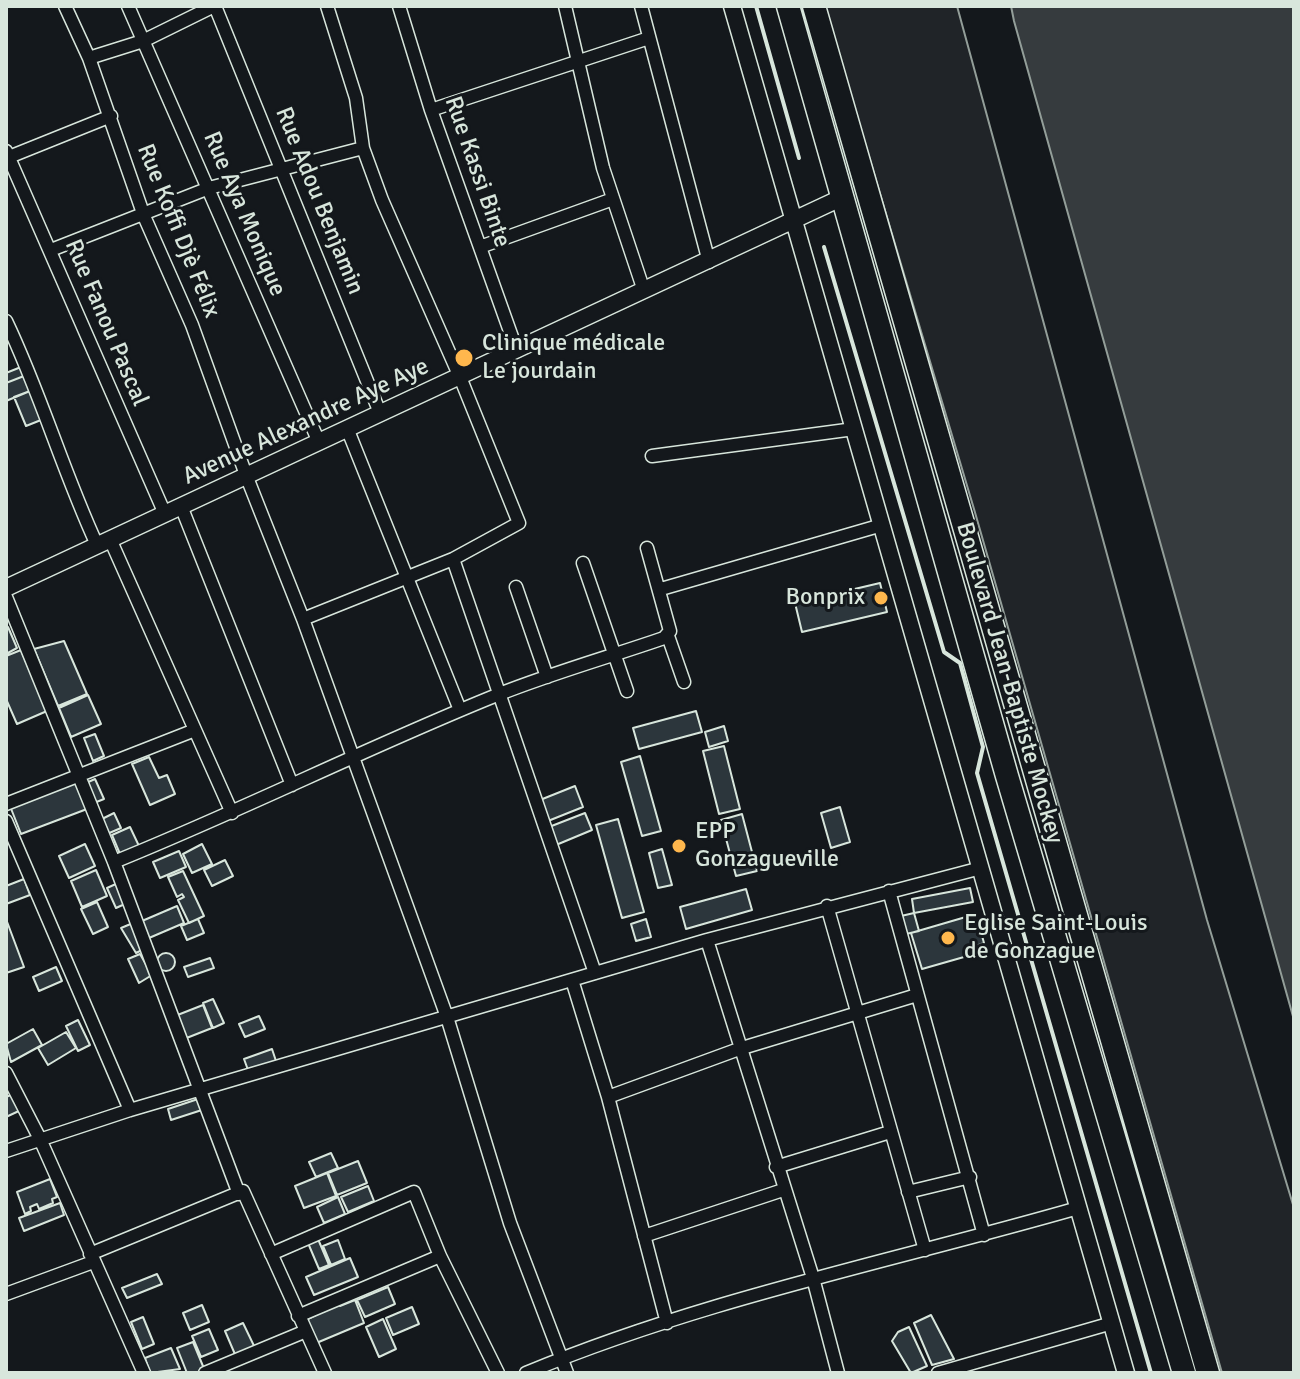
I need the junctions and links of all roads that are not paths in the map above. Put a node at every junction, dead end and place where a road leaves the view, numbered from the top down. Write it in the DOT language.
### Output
graph roads {
  1 [pos="65,6"];
  2 [pos="128,6"];
  3 [pos="214,6"];
  4 [pos="327,6"];
  5 [pos="399,6"];
  6 [pos="565,6"];
  7 [pos="641,6"];
  8 [pos="732,6"];
  9 [pos="788,6"];
  10 [pos="814,6"];
  11 [pos="649,38"];
  12 [pos="143,41"];
  13 [pos="89,58"];
  14 [pos="576,63"];
  15 [pos="431,110"];
  16 [pos="111,116"];
  17 [pos="363,148"];
  18 [pos="7,154"];
  19 [pos="282,168"];
  20 [pos="209,188"];
  21 [pos="843,197"];
  22 [pos="613,199"];
  23 [pos="144,216"];
  24 [pos="795,222"];
  25 [pos="480,247"];
  26 [pos="51,250"];
  27 [pos="709,262"];
  28 [pos="644,291"];
  29 [pos="6,321"];
  30 [pos="517,351"];
  31 [pos="460,377"];
  32 [pos="380,413"];
  33 [pos="347,428"];
  34 [pos="854,429"];
  35 [pos="318,440"];
  36 [pos="652,456"];
  37 [pos="246,475"];
  38 [pos="173,510"];
  39 [pos="882,525"];
  40 [pos="104,542"];
  41 [pos="647,548"];
  42 [pos="453,559"];
  43 [pos="583,563"];
  44 [pos="407,575"];
  45 [pos="516,587"];
  46 [pos="6,588"];
  47 [pos="661,589"];
  48 [pos="6,597"];
  49 [pos="303,619"];
  50 [pos="668,636"];
  51 [pos="616,655"];
  52 [pos="547,677"];
  53 [pos="684,682"];
  54 [pos="627,691"];
  55 [pos="500,693"];
  56 [pos="460,710"];
  57 [pos="195,730"];
  58 [pos="353,756"];
  59 [pos="78,777"];
  60 [pos="292,785"];
  61 [pos="6,804"];
  62 [pos="232,813"];
  63 [pos="6,821"];
  64 [pos="114,862"];
  65 [pos="981,868"];
  66 [pos="889,891"];
  67 [pos="827,906"];
  68 [pos="707,940"];
  69 [pos="595,973"];
  70 [pos="572,980"];
  71 [pos="917,995"];
  72 [pos="856,1012"];
  73 [pos="447,1017"];
  74 [pos="739,1049"];
  75 [pos="6,1073"];
  76 [pos="201,1090"];
  77 [pos="608,1097"];
  78 [pos="130,1110"];
  79 [pos="890,1132"];
  80 [pos="40,1139"];
  81 [pos="6,1151"];
  82 [pos="776,1167"];
  83 [pos="970,1177"];
  84 [pos="783,1190"];
  85 [pos="908,1192"];
  86 [pos="239,1194"];
  87 [pos="1078,1208"];
  88 [pos="984,1235"];
  89 [pos="644,1236"];
  90 [pos="925,1250"];
  91 [pos="271,1254"];
  92 [pos="440,1256"];
  93 [pos="91,1258"];
  94 [pos="813,1278"];
  95 [pos="6,1294"];
  96 [pos="298,1316"];
  97 [pos="667,1323"];
  98 [pos="1112,1323"];
  99 [pos="306,1331"];
  100 [pos="559,1359"];
  101 [pos="144,1373"];
  102 [pos="205,1373"];
  103 [pos="325,1373"];
  104 [pos="498,1373"];
  105 [pos="526,1373"];
  106 [pos="567,1373"];
  107 [pos="838,1373"];
  108 [pos="938,1373"];
  109 [pos="1126,1373"];
  110 [pos="1184,1373"];
  111 [pos="1208,1373"];
  1 -- 13 [label="street, Rue Koffi Djè Félix"];
  2 -- 12 [label="street, Rue Aya Monique"];
  3 -- 12 [label="street"];
  3 -- 19 [label="street, Rue Adou Benjamin"];
  4 -- 17 [label="street"];
  5 -- 15 [label="street, Rue Kassi Binte"];
  6 -- 14 [label="street"];
  7 -- 11 [label="street"];
  8 -- 24 [label="street"];
  9 -- 21 [label="highway, Boulevard Jean-Baptiste Mockey"];
  10 -- 111 [label="highway, Boulevard Jean-Baptiste Mockey"];
  11 -- 14 [label="street"];
  11 -- 27 [label="street"];
  12 -- 13 [label="street"];
  12 -- 20 [label="street, Rue Aya Monique"];
  13 -- 16 [label="street, Rue Koffi Djè Félix"];
  14 -- 15 [label="street"];
  14 -- 22 [label="street"];
  15 -- 25 [label="street, Rue Kassi Binte"];
  16 -- 18 [label="street"];
  16 -- 23 [label="street, Rue Koffi Djè Félix"];
  17 -- 19 [label="street"];
  17 -- 31 [label="street"];
  18 -- 26 [label="street, Rue Fanou Pascal"];
  19 -- 20 [label="street"];
  19 -- 32 [label="street, Rue Adou Benjamin"];
  20 -- 23 [label="street"];
  20 -- 35 [label="street, Rue Aya Monique"];
  21 -- 24 [label="street, Avenue Alexandre Aye Aye"];
  21 -- 110 [label="highway, Boulevard Jean-Baptiste Mockey"];
  22 -- 25 [label="street"];
  22 -- 28 [label="street"];
  23 -- 26 [label="street"];
  23 -- 37 [label="street, Rue Koffi Djè Félix"];
  24 -- 27 [label="street, Avenue Alexandre Aye Aye"];
  24 -- 34 [label="street"];
  25 -- 30 [label="street, Rue Kassi Binte"];
  26 -- 38 [label="street, Rue Fanou Pascal"];
  27 -- 28 [label="street, Avenue Alexandre Aye Aye"];
  28 -- 30 [label="street, Avenue Alexandre Aye Aye"];
  29 -- 40 [label="street"];
  30 -- 31 [label="street, Avenue Alexandre Aye Aye"];
  31 -- 32 [label="street, Avenue Alexandre Aye Aye"];
  31 -- 42 [label="street"];
  32 -- 33 [label="street, Avenue Alexandre Aye Aye"];
  33 -- 35 [label="street, Avenue Alexandre Aye Aye"];
  33 -- 44 [label="street"];
  34 -- 36 [label="street"];
  34 -- 39 [label="street"];
  35 -- 37 [label="street, Avenue Alexandre Aye Aye"];
  37 -- 38 [label="street, Avenue Alexandre Aye Aye"];
  37 -- 49 [label="street, Rue Koffi Djè Félix"];
  38 -- 40 [label="street, Avenue Alexandre Aye Aye"];
  38 -- 60 [label="street, Rue Fanou Pascal"];
  39 -- 47 [label="street"];
  39 -- 65 [label="street"];
  40 -- 46 [label="street, Avenue Alexandre Aye Aye"];
  40 -- 57 [label="street"];
  41 -- 47 [label="street"];
  42 -- 44 [label="street"];
  42 -- 55 [label="street"];
  43 -- 51 [label="street"];
  44 -- 49 [label="street"];
  44 -- 56 [label="street"];
  45 -- 52 [label="street"];
  47 -- 50 [label="street"];
  48 -- 59 [label="street"];
  49 -- 58 [label="street, Rue Koffi Djè Félix"];
  50 -- 51 [label="street"];
  50 -- 53 [label="street"];
  51 -- 52 [label="street"];
  51 -- 54 [label="street"];
  52 -- 55 [label="street"];
  55 -- 56 [label="street"];
  55 -- 69 [label="street"];
  56 -- 58 [label="street"];
  57 -- 59 [label="street"];
  57 -- 62 [label="street"];
  58 -- 60 [label="street"];
  58 -- 73 [label="street, Rue Koffi Djè Félix"];
  59 -- 61 [label="street"];
  59 -- 64 [label="street"];
  60 -- 62 [label="street"];
  62 -- 64 [label="street"];
  63 -- 78 [label="street"];
  64 -- 76 [label="street"];
  65 -- 66 [label="street"];
  65 -- 87 [label="street"];
  66 -- 67 [label="street"];
  66 -- 71 [label="street"];
  67 -- 68 [label="street"];
  67 -- 72 [label="street"];
  68 -- 69 [label="street"];
  68 -- 74 [label="street"];
  69 -- 70 [label="street"];
  70 -- 73 [label="street"];
  70 -- 77 [label="street"];
  71 -- 72 [label="street"];
  71 -- 83 [label="street"];
  72 -- 74 [label="street"];
  72 -- 79 [label="street"];
  73 -- 76 [label="street"];
  73 -- 100 [label="street, Rue Koffi Djè Félix"];
  74 -- 77 [label="street"];
  74 -- 82 [label="street"];
  75 -- 80 [label="street"];
  76 -- 78 [label="street"];
  76 -- 86 [label="street"];
  77 -- 89 [label="street"];
  78 -- 80 [label="street"];
  79 -- 82 [label="street"];
  79 -- 85 [label="street"];
  80 -- 81 [label="street"];
  80 -- 93 [label="street"];
  82 -- 84 [label="street"];
  83 -- 85 [label="street"];
  83 -- 88 [label="street"];
  84 -- 89 [label="street"];
  84 -- 94 [label="street"];
  85 -- 90 [label="street"];
  86 -- 91 [label="street"];
  86 -- 93 [label="street"];
  87 -- 88 [label="street"];
  87 -- 98 [label="street"];
  88 -- 90 [label="street"];
  89 -- 97 [label="street"];
  90 -- 94 [label="street"];
  91 -- 92 [label="street"];
  91 -- 96 [label="street"];
  92 -- 96 [label="street"];
  92 -- 104 [label="street"];
  93 -- 95 [label="street"];
  93 -- 101 [label="street"];
  94 -- 97 [label="street"];
  94 -- 107 [label="street"];
  96 -- 99 [label="street"];
  97 -- 100 [label="street"];
  98 -- 108 [label="street"];
  98 -- 109 [label="street"];
  99 -- 102 [label="street"];
  99 -- 103 [label="street"];
  100 -- 105 [label="street"];
  100 -- 106 [label="street, Rue Koffi Djè Félix"];
}
